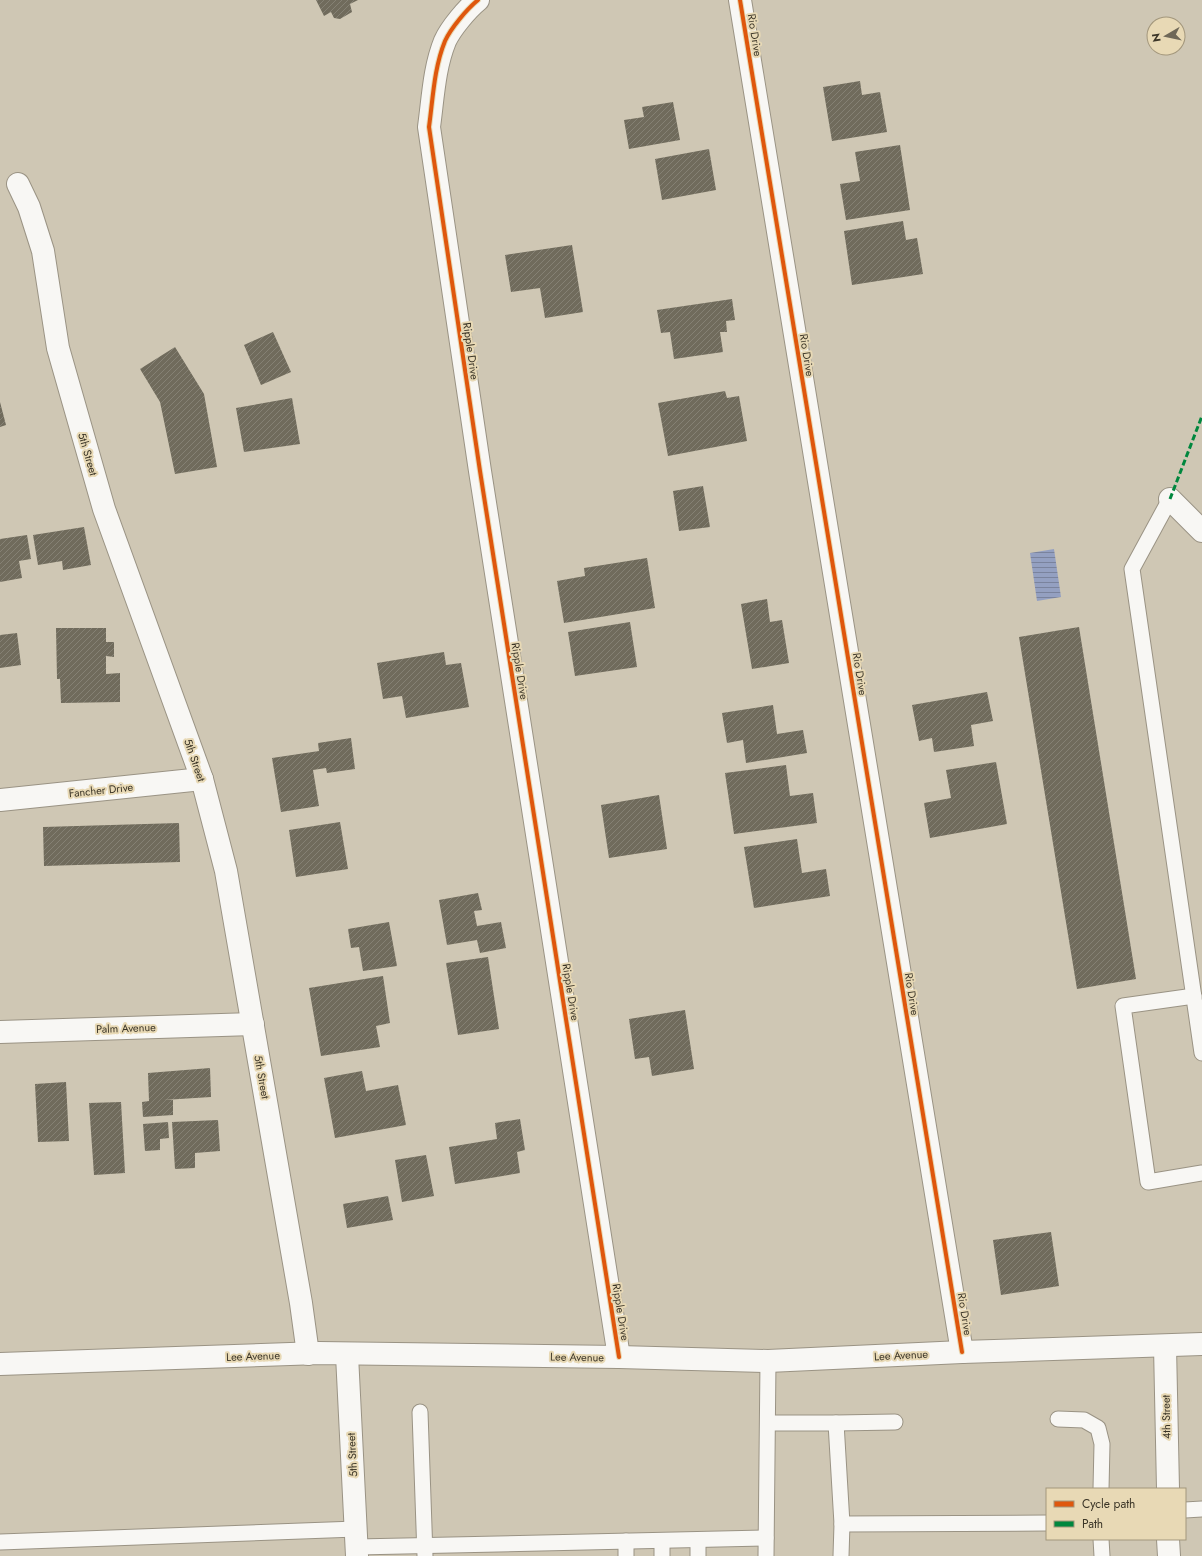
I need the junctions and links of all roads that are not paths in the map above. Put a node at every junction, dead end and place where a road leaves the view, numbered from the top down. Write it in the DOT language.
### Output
graph roads {
  1 [pos="478,0"];
  2 [pos="740,0"];
  3 [pos="18,184"];
  4 [pos="1170,499"];
  5 [pos="1202,531"];
  6 [pos="202,779"];
  7 [pos="0,800"];
  8 [pos="1194,996"];
  9 [pos="252,1024"];
  10 [pos="0,1032"];
  11 [pos="1202,1053"];
  12 [pos="1202,1174"];
  13 [pos="1202,1344"];
  14 [pos="1165,1346"];
  15 [pos="962,1352"];
  16 [pos="308,1354"];
  17 [pos="347,1355"];
  18 [pos="619,1357"];
  19 [pos="768,1361"];
  20 [pos="0,1364"];
  21 [pos="420,1412"];
  22 [pos="1058,1419"];
  23 [pos="895,1422"];
  24 [pos="768,1423"];
  25 [pos="836,1423"];
  26 [pos="1101,1488"];
  27 [pos="1168,1488"];
  28 [pos="1202,1509"];
  29 [pos="1186,1510"];
  30 [pos="1046,1523"];
  31 [pos="842,1524"];
  32 [pos="766,1538"];
  33 [pos="662,1540"];
  34 [pos="698,1540"];
  35 [pos="1101,1540"];
  36 [pos="1168,1540"];
  37 [pos="626,1541"];
  38 [pos="0,1542"];
  39 [pos="357,1544"];
  40 [pos="548,1549"];
  41 [pos="586,1549"];
  42 [pos="477,1550"];
  43 [pos="512,1550"];
  44 [pos="425,1551"];
  45 [pos="626,1556"];
  46 [pos="662,1556"];
  47 [pos="698,1556"];
  48 [pos="766,1556"];
  49 [pos="841,1556"];
  50 [pos="1102,1556"];
  51 [pos="1169,1556"];
  1 -- 18 [label="street, Ripple Drive"];
  2 -- 15 [label="street, Rio Drive"];
  3 -- 6 [label="street, 5th Street"];
  4 -- 5 [label="street"];
  4 -- 8 [label="lane"];
  6 -- 7 [label="street, Fancher Drive"];
  6 -- 9 [label="street, 5th Street"];
  8 -- 11 [label="lane"];
  8 -- 12 [label="lane"];
  9 -- 10 [label="street, Palm Avenue"];
  9 -- 16 [label="street, 5th Street"];
  13 -- 14 [label="street, Lee Avenue"];
  14 -- 15 [label="street, Lee Avenue"];
  14 -- 27 [label="street, 4th Street"];
  15 -- 19 [label="street, Lee Avenue"];
  16 -- 17 [label="street, Lee Avenue"];
  16 -- 20 [label="street, Lee Avenue"];
  17 -- 18 [label="street, Lee Avenue"];
  17 -- 39 [label="street, 5th Street"];
  18 -- 19 [label="street, Lee Avenue"];
  19 -- 24 [label="lane"];
  21 -- 44 [label="lane"];
  22 -- 26 [label="lane"];
  23 -- 25 [label="lane"];
  24 -- 25 [label="lane"];
  24 -- 32 [label="lane"];
  25 -- 31 [label="lane"];
  28 -- 29 [label="lane"];
  30 -- 31 [label="lane"];
  31 -- 49 [label="lane"];
  32 -- 34 [label="lane"];
  32 -- 48 [label="lane"];
  33 -- 34 [label="lane"];
  33 -- 37 [label="lane"];
  33 -- 46 [label="lane"];
  34 -- 47 [label="lane"];
  35 -- 50 [label="lane"];
  36 -- 51 [label="street"];
  37 -- 41 [label="lane"];
  37 -- 45 [label="lane"];
  38 -- 39 [label="lane"];
  39 -- 44 [label="lane"];
  40 -- 41 [label="lane"];
  40 -- 43 [label="lane"];
  42 -- 43 [label="lane"];
  42 -- 44 [label="lane"];
}
